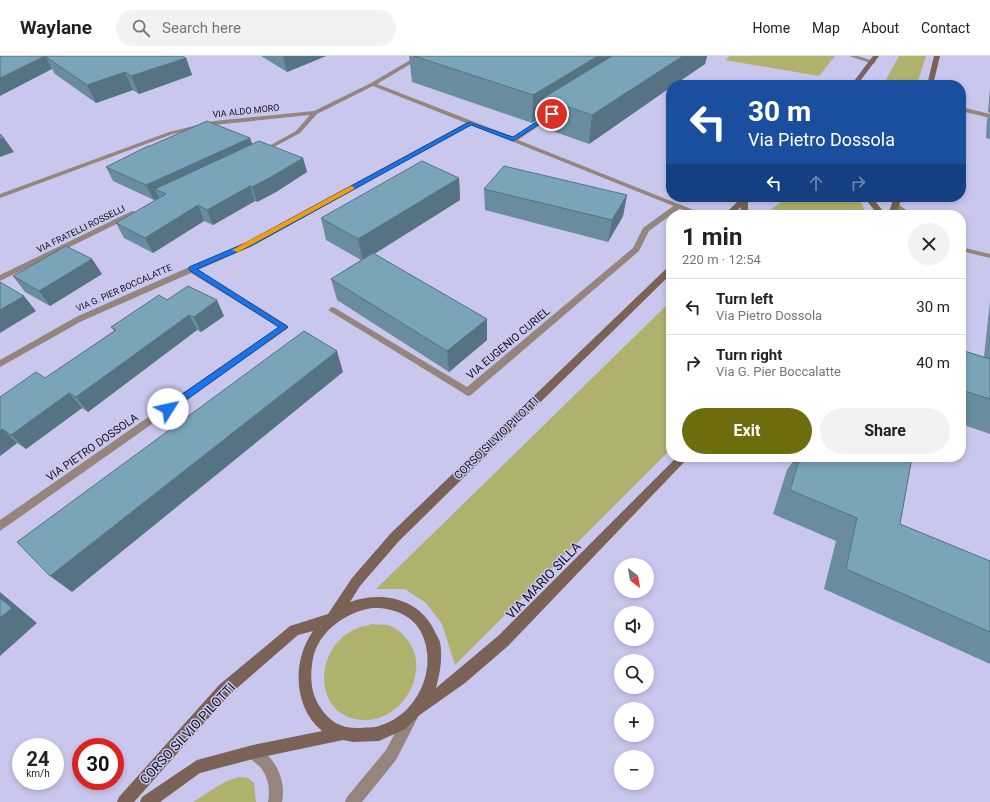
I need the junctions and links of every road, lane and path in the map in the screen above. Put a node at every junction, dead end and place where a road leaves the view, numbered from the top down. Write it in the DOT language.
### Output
graph roads {
  1 [pos="421,56"];
  2 [pos="852,56"];
  3 [pos="876,56"];
  4 [pos="937,56"];
  5 [pos="873,62"];
  6 [pos="858,80"];
  7 [pos="931,80"];
  8 [pos="373,84"];
  9 [pos="559,110"];
  10 [pos="966,110"];
  11 [pos="314,113"];
  12 [pos="990,116"];
  13 [pos="471,123"];
  14 [pos="513,140"];
  15 [pos="252,157"];
  16 [pos="0,196"];
  17 [pos="666,201"];
  18 [pos="669,202"];
  19 [pos="742,202"];
  20 [pos="872,202"];
  21 [pos="896,202"];
  22 [pos="679,206"];
  23 [pos="895,206"];
  24 [pos="144,209"];
  25 [pos="674,210"];
  26 [pos="689,210"];
  27 [pos="733,210"];
  28 [pos="878,210"];
  29 [pos="894,210"];
  30 [pos="901,210"];
  31 [pos="666,215"];
  32 [pos="966,249"];
  33 [pos="990,256"];
  34 [pos="191,269"];
  35 [pos="666,274"];
  36 [pos="0,278"];
  37 [pos="332,310"];
  38 [pos="0,364"];
  39 [pos="679,462"];
  40 [pos="0,526"];
  41 [pos="332,618"];
  42 [pos="413,713"];
  43 [pos="341,734"];
  44 [pos="253,752"];
  45 [pos="124,802"];
  46 [pos="147,802"];
  47 [pos="275,802"];
  48 [pos="352,802"];
  1 -- 8 [label="street, VIA ALDO MORO"];
  2 -- 5 [label="street"];
  3 -- 5 [label="street"];
  4 -- 7 [label="street"];
  5 -- 6 [label="street"];
  8 -- 11 [label="street, VIA ALDO MORO"];
  8 -- 13 [label="street"];
  9 -- 14 [label="street"];
  10 -- 12 [label="street"];
  11 -- 15 [label="street"];
  11 -- 16 [label="street, VIA ALDO MORO"];
  13 -- 14 [label="street"];
  13 -- 34 [label="street, VIA G. PIER BOCCALATTE"];
  14 -- 17 [label="street"];
  18 -- 22 [label="street"];
  19 -- 27 [label="street"];
  20 -- 28 [label="street"];
  21 -- 23 [label="street"];
  22 -- 25 [label="street, VIA EUGENIO CURIEL"];
  22 -- 26 [label="street"];
  23 -- 29 [label="street"];
  23 -- 30 [label="street"];
  24 -- 36 [label="street, VIA FRATELLI ROSSELLI"];
  31 -- 37 [label="street, VIA EUGENIO CURIEL"];
  32 -- 33 [label="street"];
  34 -- 38 [label="street, VIA G. PIER BOCCALATTE"];
  34 -- 40 [label="street, VIA PIETRO DOSSOLA"];
  35 -- 41 [label="street, CORSO SILVIO PILOTTI"];
  39 -- 42 [label="street, VIA MARIO SILLA"];
  41 -- 42 [label="street, CORSO SILVIO PILOTTI"];
  41 -- 43 [label="street, CORSO SILVIO PILOTTI"];
  41 -- 45 [label="street, CORSO SILVIO PILOTTI"];
  42 -- 43 [label="street, CORSO SILVIO PILOTTI"];
  42 -- 48 [label="street"];
  43 -- 44 [label="street, CORSO SILVIO PILOTTI"];
  44 -- 46 [label="street, CORSO SILVIO PILOTTI"];
  44 -- 47 [label="street"];
}
